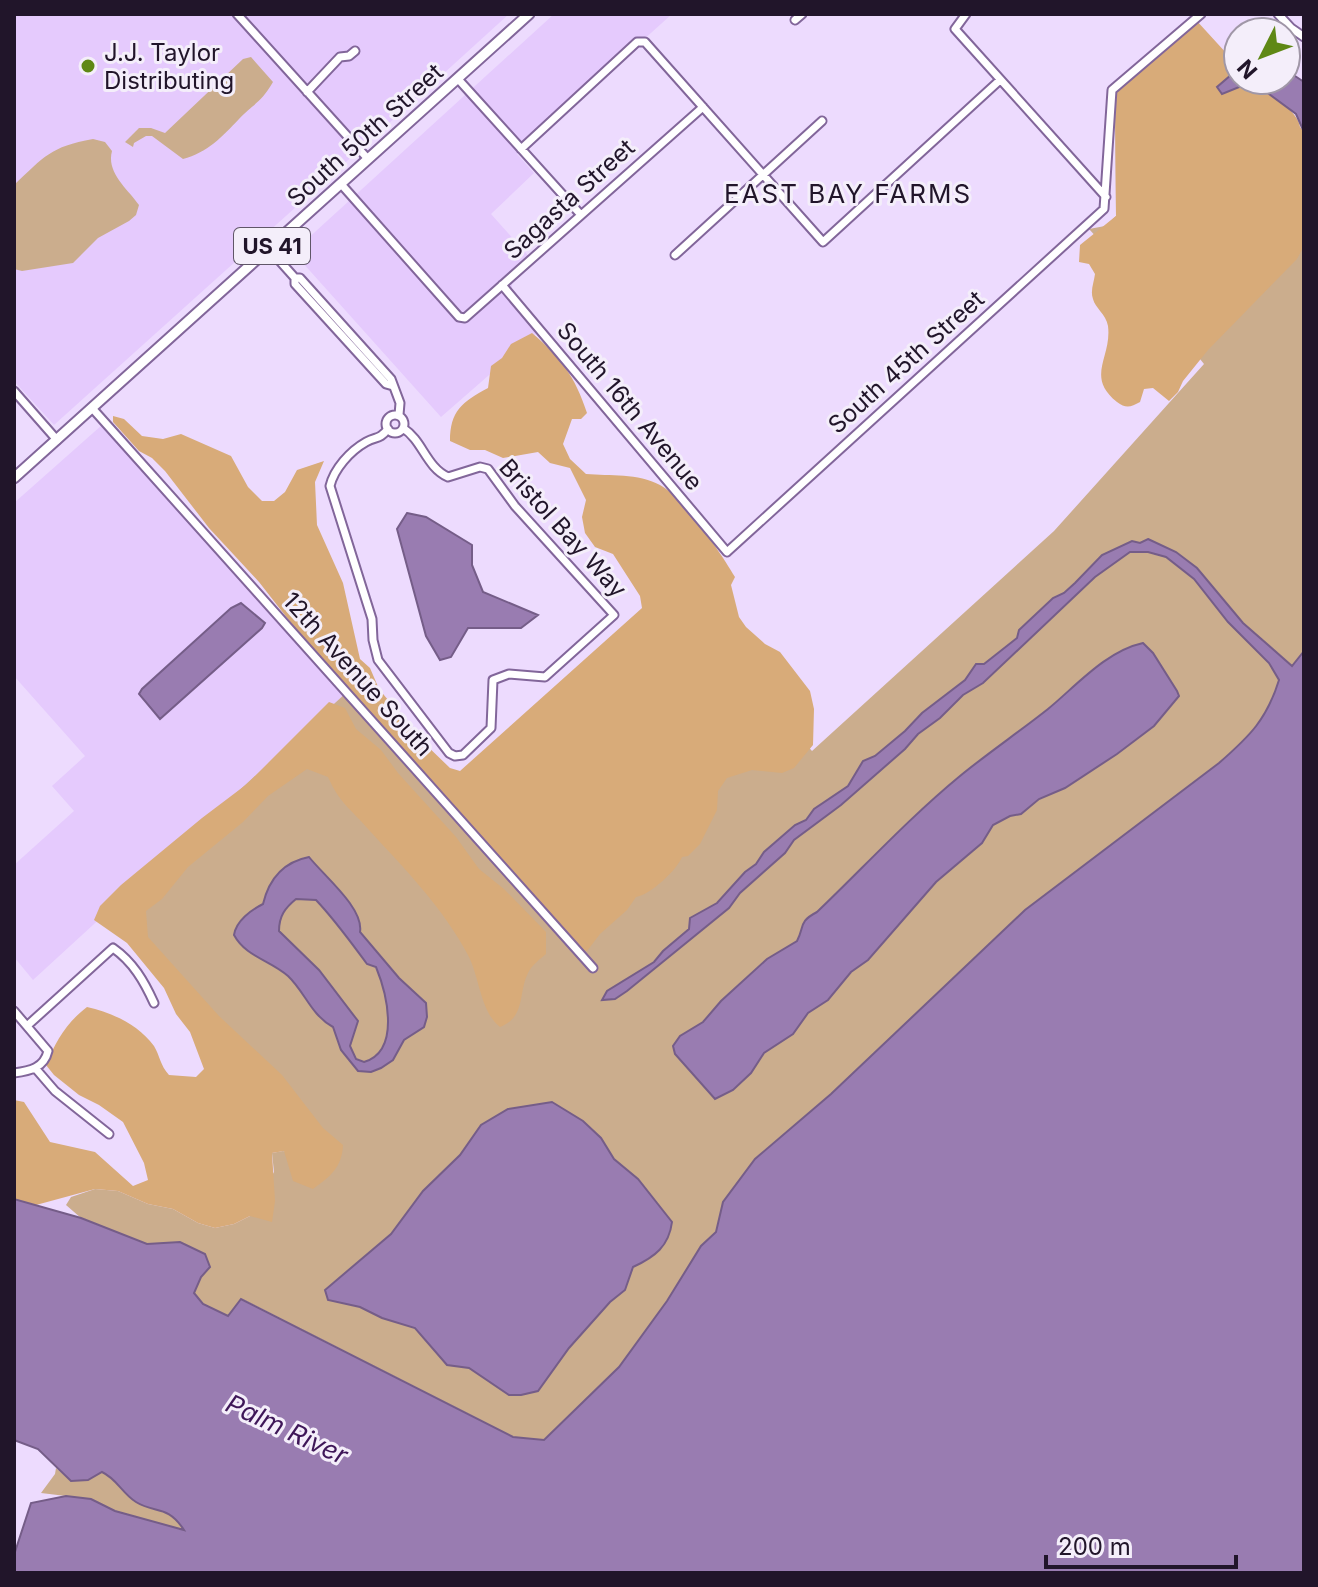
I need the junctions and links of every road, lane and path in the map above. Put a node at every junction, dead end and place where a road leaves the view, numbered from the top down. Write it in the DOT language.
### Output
graph roads {
  1 [pos="237,14"];
  2 [pos="529,14"];
  3 [pos="966,14"];
  4 [pos="1201,14"];
  5 [pos="1278,14"];
  6 [pos="1304,37"];
  7 [pos="355,51"];
  8 [pos="458,79"];
  9 [pos="1000,80"];
  10 [pos="307,92"];
  11 [pos="703,107"];
  12 [pos="822,121"];
  13 [pos="521,149"];
  14 [pos="368,159"];
  15 [pos="762,175"];
  16 [pos="341,184"];
  17 [pos="1106,197"];
  18 [pos="581,215"];
  19 [pos="269,249"];
  20 [pos="675,255"];
  21 [pos="502,285"];
  22 [pos="14,391"];
  23 [pos="92,408"];
  24 [pos="399,415"];
  25 [pos="403,428"];
  26 [pos="388,429"];
  27 [pos="57,440"];
  28 [pos="14,478"];
  29 [pos="727,552"];
  30 [pos="593,968"];
  31 [pos="154,1003"];
  32 [pos="14,1011"];
  33 [pos="28,1025"];
  34 [pos="36,1069"];
  35 [pos="14,1073"];
  36 [pos="109,1134"];
  1 -- 10 [label="street"];
  2 -- 8 [label="main road, South 50th Street / US 41"];
  3 -- 9 [label="street"];
  4 -- 17 [label="street"];
  5 -- 6 [label="street"];
  7 -- 10 [label="street"];
  8 -- 13 [label="street"];
  8 -- 14 [label="main road, South 50th Street / US 41"];
  9 -- 15 [label="street"];
  9 -- 17 [label="street"];
  10 -- 14 [label="street"];
  11 -- 13 [label="street"];
  11 -- 15 [label="street"];
  11 -- 18 [label="street, Sagasta Street"];
  12 -- 15 [label="street"];
  13 -- 18 [label="street"];
  14 -- 16 [label="main road, South 50th Street / US 41"];
  15 -- 20 [label="street"];
  16 -- 19 [label="main road, South 50th Street / US 41"];
  16 -- 21 [label="street, Sagasta Street"];
  17 -- 29 [label="street, South 45th Street"];
  18 -- 21 [label="street, Sagasta Street"];
  19 -- 23 [label="main road, South 50th Street / US 41"];
  19 -- 24 [label="street"];
  21 -- 29 [label="street, South 16th Avenue"];
  22 -- 27 [label="street"];
  23 -- 27 [label="main road, South 50th Street / US 41"];
  23 -- 30 [label="street, 12th Avenue South"];
  24 -- 25 [label="street"];
  24 -- 26 [label="street"];
  25 -- 26 [label="street"];
  25 -- 26 [label="street, Bristol Bay Way"];
  27 -- 28 [label="main road, South 50th Street / US 41"];
  31 -- 33 [label="street"];
  32 -- 33 [label="street"];
  33 -- 34 [label="street"];
  34 -- 35 [label="street"];
  34 -- 36 [label="street"];
}
